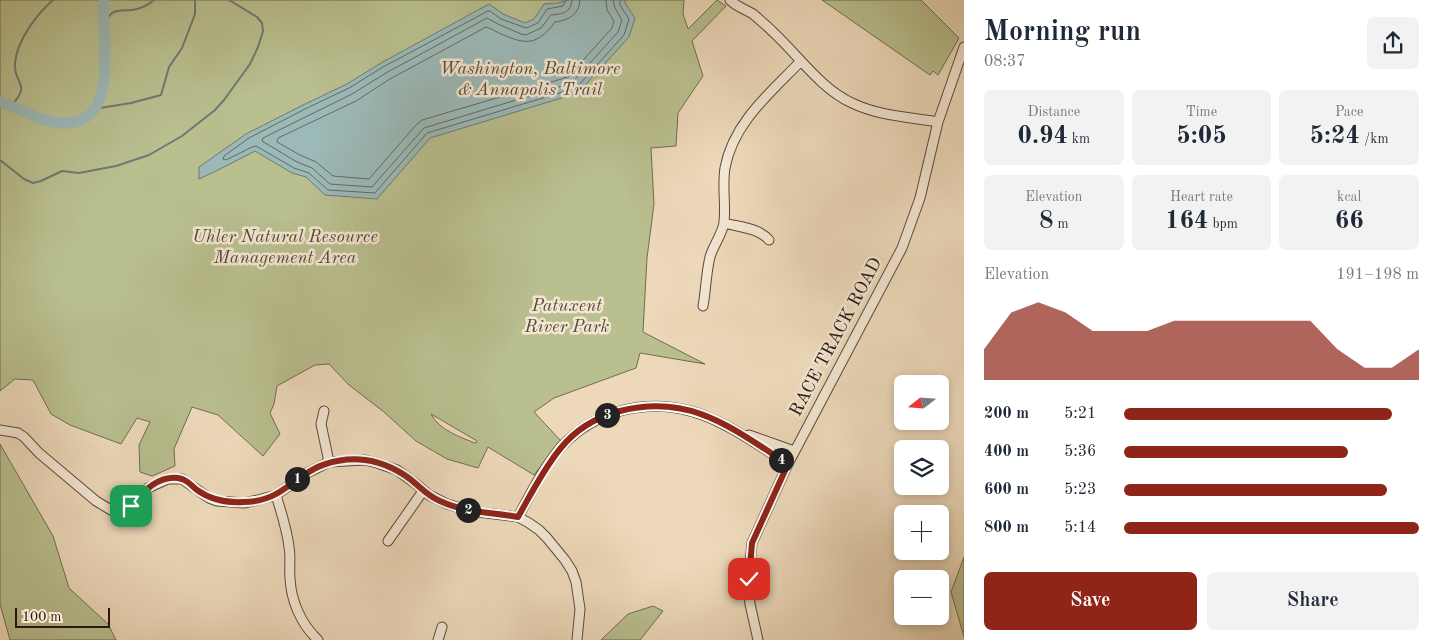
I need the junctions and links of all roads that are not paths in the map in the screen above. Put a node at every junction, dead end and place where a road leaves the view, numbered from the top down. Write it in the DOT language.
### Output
graph roads {
  1 [pos="730,0"];
  2 [pos="964,47"];
  3 [pos="801,61"];
  4 [pos="938,122"];
  5 [pos="724,223"];
  6 [pos="769,240"];
  7 [pos="703,306"];
  8 [pos="324,411"];
  9 [pos="0,430"];
  10 [pos="739,433"];
  11 [pos="794,451"];
  12 [pos="330,462"];
  13 [pos="788,464"];
  14 [pos="423,491"];
  15 [pos="276,495"];
  16 [pos="518,517"];
  17 [pos="388,541"];
  18 [pos="442,627"];
  19 [pos="757,638"];
  20 [pos="318,640"];
  21 [pos="438,640"];
  22 [pos="576,640"];
  1 -- 3 [label="street"];
  2 -- 4 [label="street, RACE TRACK ROAD"];
  3 -- 4 [label="street"];
  3 -- 5 [label="street"];
  4 -- 11 [label="street, RACE TRACK ROAD"];
  5 -- 6 [label="street"];
  5 -- 7 [label="street"];
  8 -- 12 [label="street"];
  9 -- 15 [label="street"];
  10 -- 11 [label="street"];
  10 -- 13 [label="street"];
  10 -- 16 [label="street"];
  11 -- 13 [label="street, RACE TRACK ROAD"];
  12 -- 14 [label="street"];
  12 -- 15 [label="street"];
  13 -- 19 [label="street, RACE TRACK ROAD"];
  14 -- 16 [label="street"];
  14 -- 17 [label="street"];
  15 -- 20 [label="street"];
  16 -- 22 [label="street"];
  18 -- 21 [label="street"];
}
